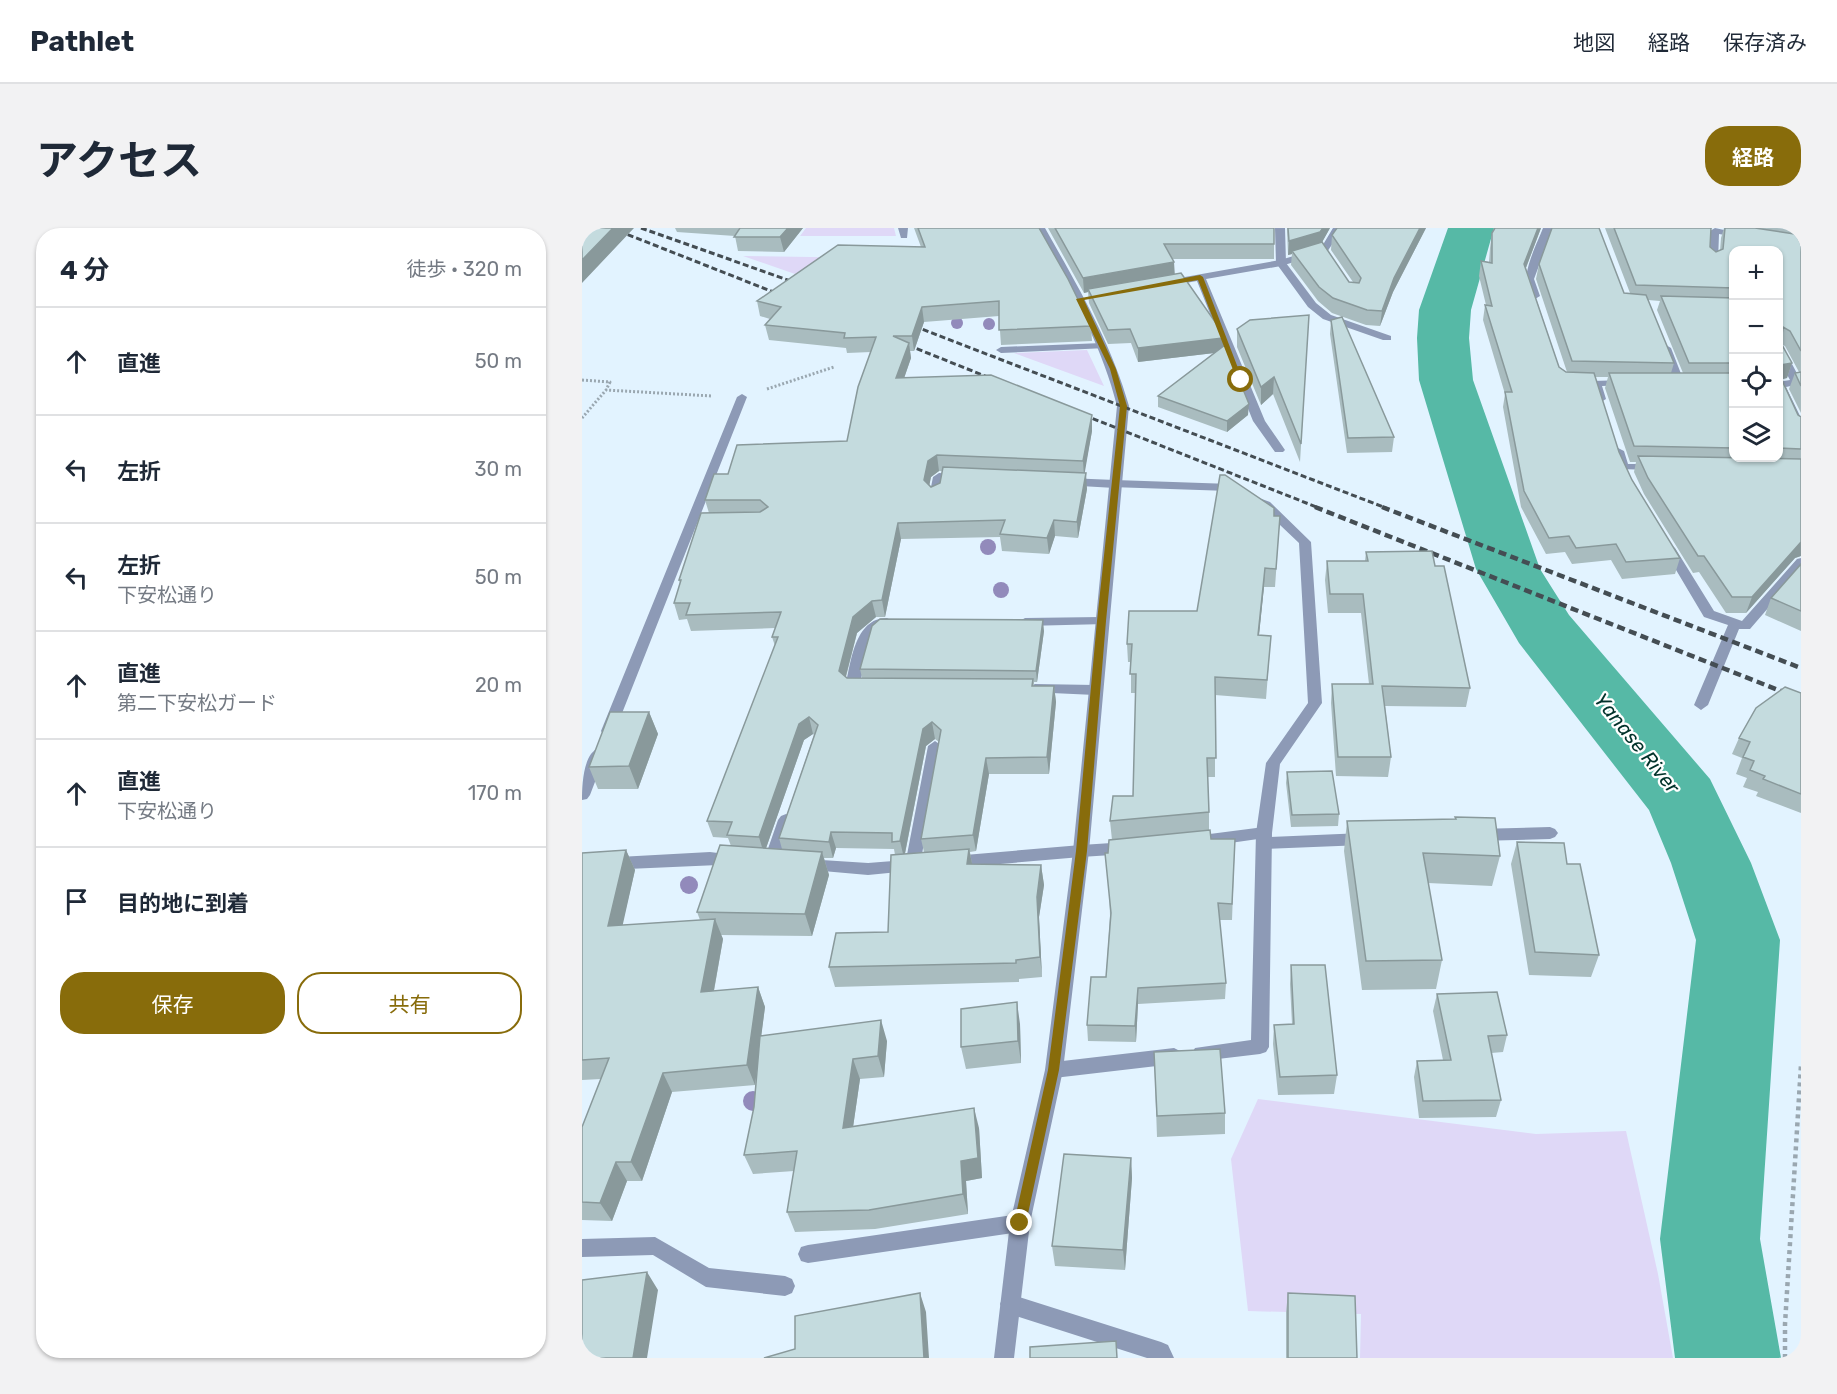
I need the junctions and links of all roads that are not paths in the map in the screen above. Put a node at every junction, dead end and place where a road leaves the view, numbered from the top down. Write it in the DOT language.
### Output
graph roads {
  1 [pos="1040,228"];
  2 [pos="1280,228"];
  3 [pos="1338,228"];
  4 [pos="1548,228"];
  5 [pos="1754,237"];
  6 [pos="1713,262"];
  7 [pos="1281,263"];
  8 [pos="1200,277"];
  9 [pos="1156,285"];
  10 [pos="1537,302"];
  11 [pos="1660,335"];
  12 [pos="1386,338"];
  13 [pos="1102,346"];
  14 [pos="1001,350"];
  15 [pos="1783,354"];
  16 [pos="1638,383"];
  17 [pos="1680,384"];
  18 [pos="1783,384"];
  19 [pos="1783,393"];
  20 [pos="742,397"];
  21 [pos="1606,414"];
  22 [pos="1801,430"];
  23 [pos="1613,435"];
  24 [pos="1279,450"];
  25 [pos="1669,468"];
  26 [pos="974,478"];
  27 [pos="1056,482"];
  28 [pos="1115,484"];
  29 [pos="935,498"];
  30 [pos="1660,534"];
  31 [pos="1801,562"];
  32 [pos="1101,621"];
  33 [pos="905,622"];
  34 [pos="1009,622"];
  35 [pos="1735,623"];
  36 [pos="875,688"];
  37 [pos="1026,689"];
  38 [pos="1095,690"];
  39 [pos="1701,705"];
  40 [pos="935,746"];
  41 [pos="582,795"];
  42 [pos="790,807"];
  43 [pos="1550,833"];
  44 [pos="1467,836"];
  45 [pos="1264,838"];
  46 [pos="1383,838"];
  47 [pos="1189,842"];
  48 [pos="1141,846"];
  49 [pos="1082,851"];
  50 [pos="771,863"];
  51 [pos="582,865"];
  52 [pos="924,865"];
  53 [pos="1054,1070"];
  54 [pos="1020,1223"];
  55 [pos="582,1248"];
  56 [pos="808,1254"];
  57 [pos="786,1286"];
  58 [pos="1010,1304"];
  59 [pos="1004,1358"];
  60 [pos="1164,1358"];
  1 -- 13 [label="street"];
  2 -- 7 [label="street"];
  3 -- 7 [label="street"];
  4 -- 10 [label="street"];
  5 -- 6 [label="street"];
  7 -- 8 [label="street"];
  7 -- 12 [label="street"];
  8 -- 9 [label="street"];
  8 -- 24 [label="street"];
  11 -- 17 [label="street"];
  13 -- 14 [label="street"];
  13 -- 28 [label="street"];
  15 -- 18 [label="street"];
  16 -- 21 [label="street"];
  19 -- 22 [label="street"];
  20 -- 41 [label="street"];
  23 -- 25 [label="street"];
  26 -- 29 [label="street"];
  27 -- 28 [label="street"];
  28 -- 32 [label="street"];
  28 -- 45 [label="street"];
  30 -- 35 [label="street"];
  31 -- 35 [label="street"];
  32 -- 34 [label="street"];
  32 -- 38 [label="street"];
  33 -- 36 [label="street"];
  35 -- 39 [label="street"];
  37 -- 38 [label="street"];
  38 -- 49 [label="street"];
  40 -- 52 [label="street"];
  42 -- 50 [label="street"];
  43 -- 44 [label="street"];
  45 -- 46 [label="street"];
  45 -- 47 [label="street"];
  45 -- 53 [label="street"];
  48 -- 49 [label="street"];
  49 -- 52 [label="street"];
  49 -- 53 [label="street"];
  50 -- 51 [label="street"];
  50 -- 52 [label="street"];
  53 -- 54 [label="street"];
  54 -- 56 [label="street"];
  54 -- 58 [label="street"];
  55 -- 57 [label="street"];
  58 -- 59 [label="street"];
  58 -- 60 [label="street"];
}
